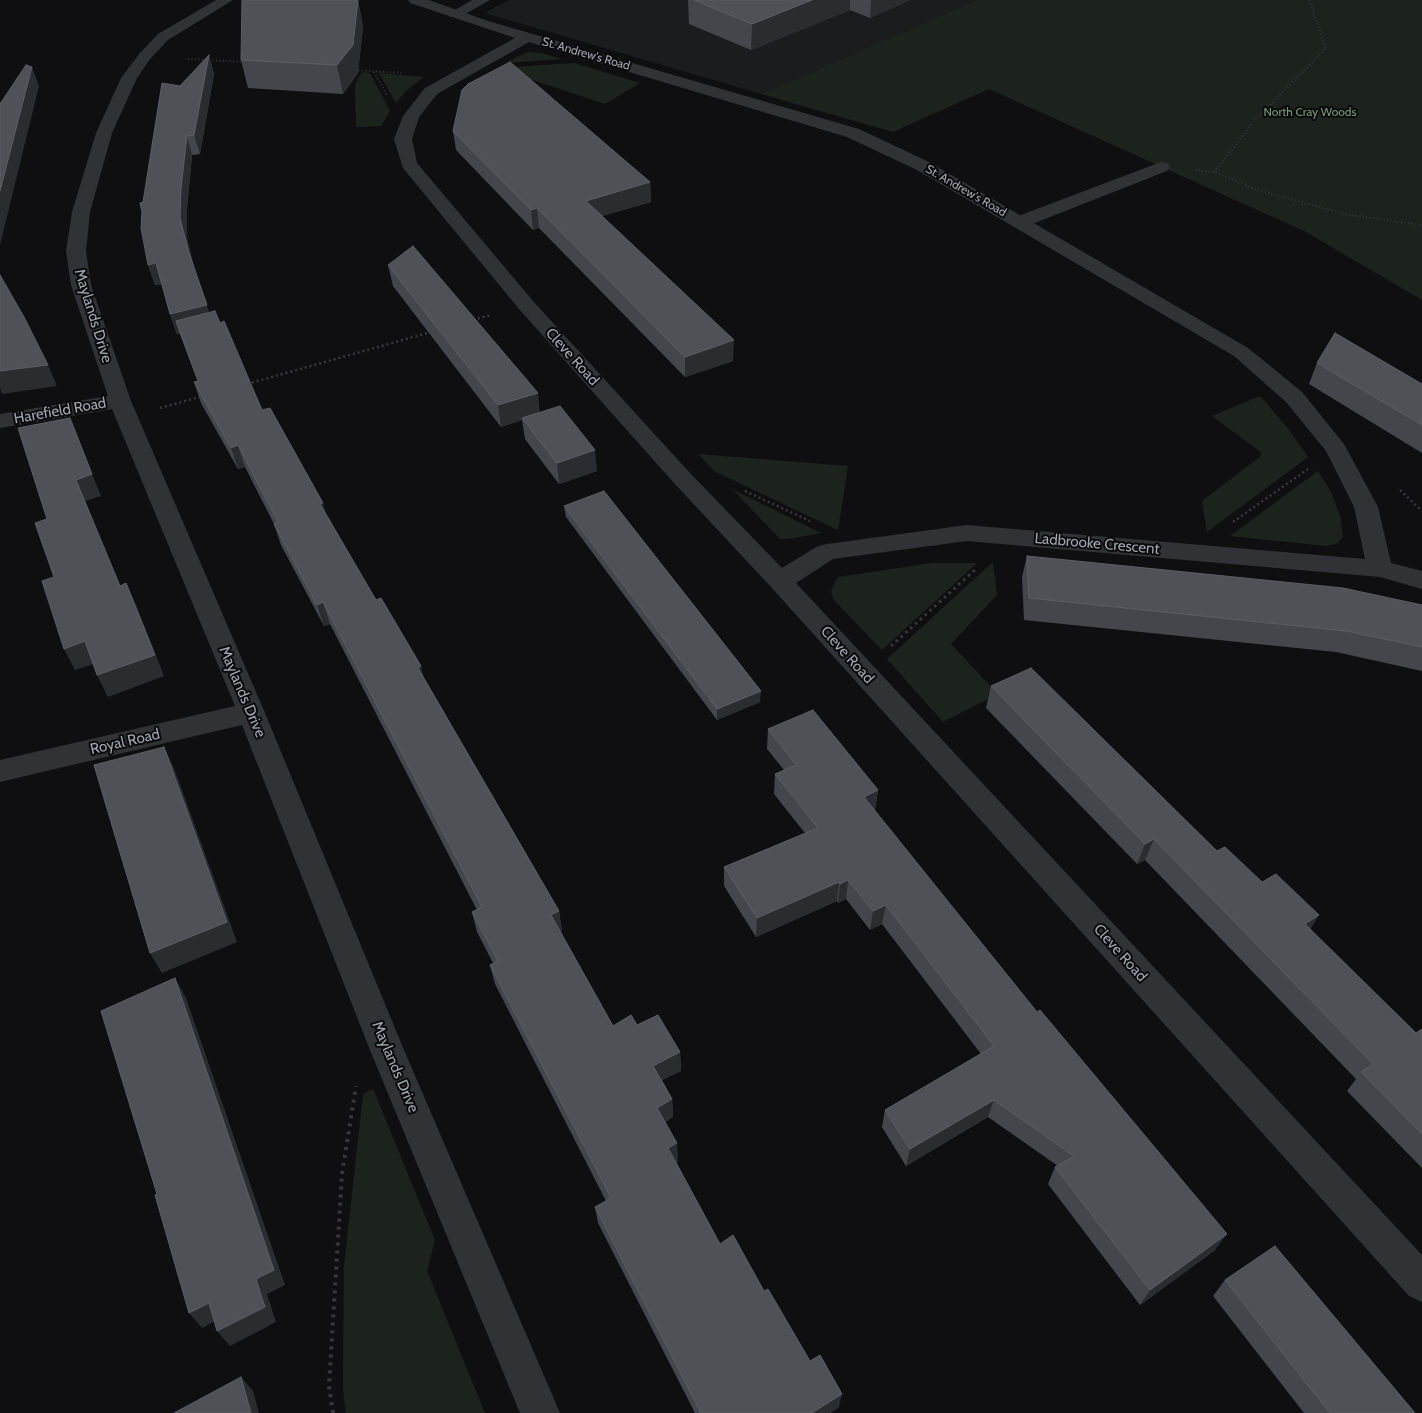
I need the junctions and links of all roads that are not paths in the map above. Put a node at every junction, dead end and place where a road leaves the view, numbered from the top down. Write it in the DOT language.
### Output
graph roads {
  1 [pos="226,0"];
  2 [pos="415,0"];
  3 [pos="483,0"];
  4 [pos="449,8"];
  5 [pos="528,37"];
  6 [pos="1161,167"];
  7 [pos="1020,222"];
  8 [pos="123,409"];
  9 [pos="0,421"];
  10 [pos="1380,569"];
  11 [pos="1422,580"];
  12 [pos="780,582"];
  13 [pos="251,713"];
  14 [pos="0,771"];
  15 [pos="1422,1283"];
  16 [pos="540,1413"];
  1 -- 8 [label="street, Maylands Drive"];
  2 -- 4 [label="street, St. Andrew's Road"];
  3 -- 4 [label="street"];
  4 -- 5 [label="street, St. Andrew's Road"];
  5 -- 7 [label="street, St. Andrew's Road"];
  5 -- 12 [label="street, Cleve Road"];
  6 -- 7 [label="street"];
  7 -- 10 [label="street, St. Andrew's Road"];
  8 -- 9 [label="street, Harefield Road"];
  8 -- 13 [label="street, Maylands Drive"];
  10 -- 11 [label="street, Ladbrooke Crescent"];
  10 -- 12 [label="street, Ladbrooke Crescent"];
  12 -- 15 [label="street, Cleve Road"];
  13 -- 14 [label="street, Royal Road"];
  13 -- 16 [label="street, Maylands Drive"];
}
